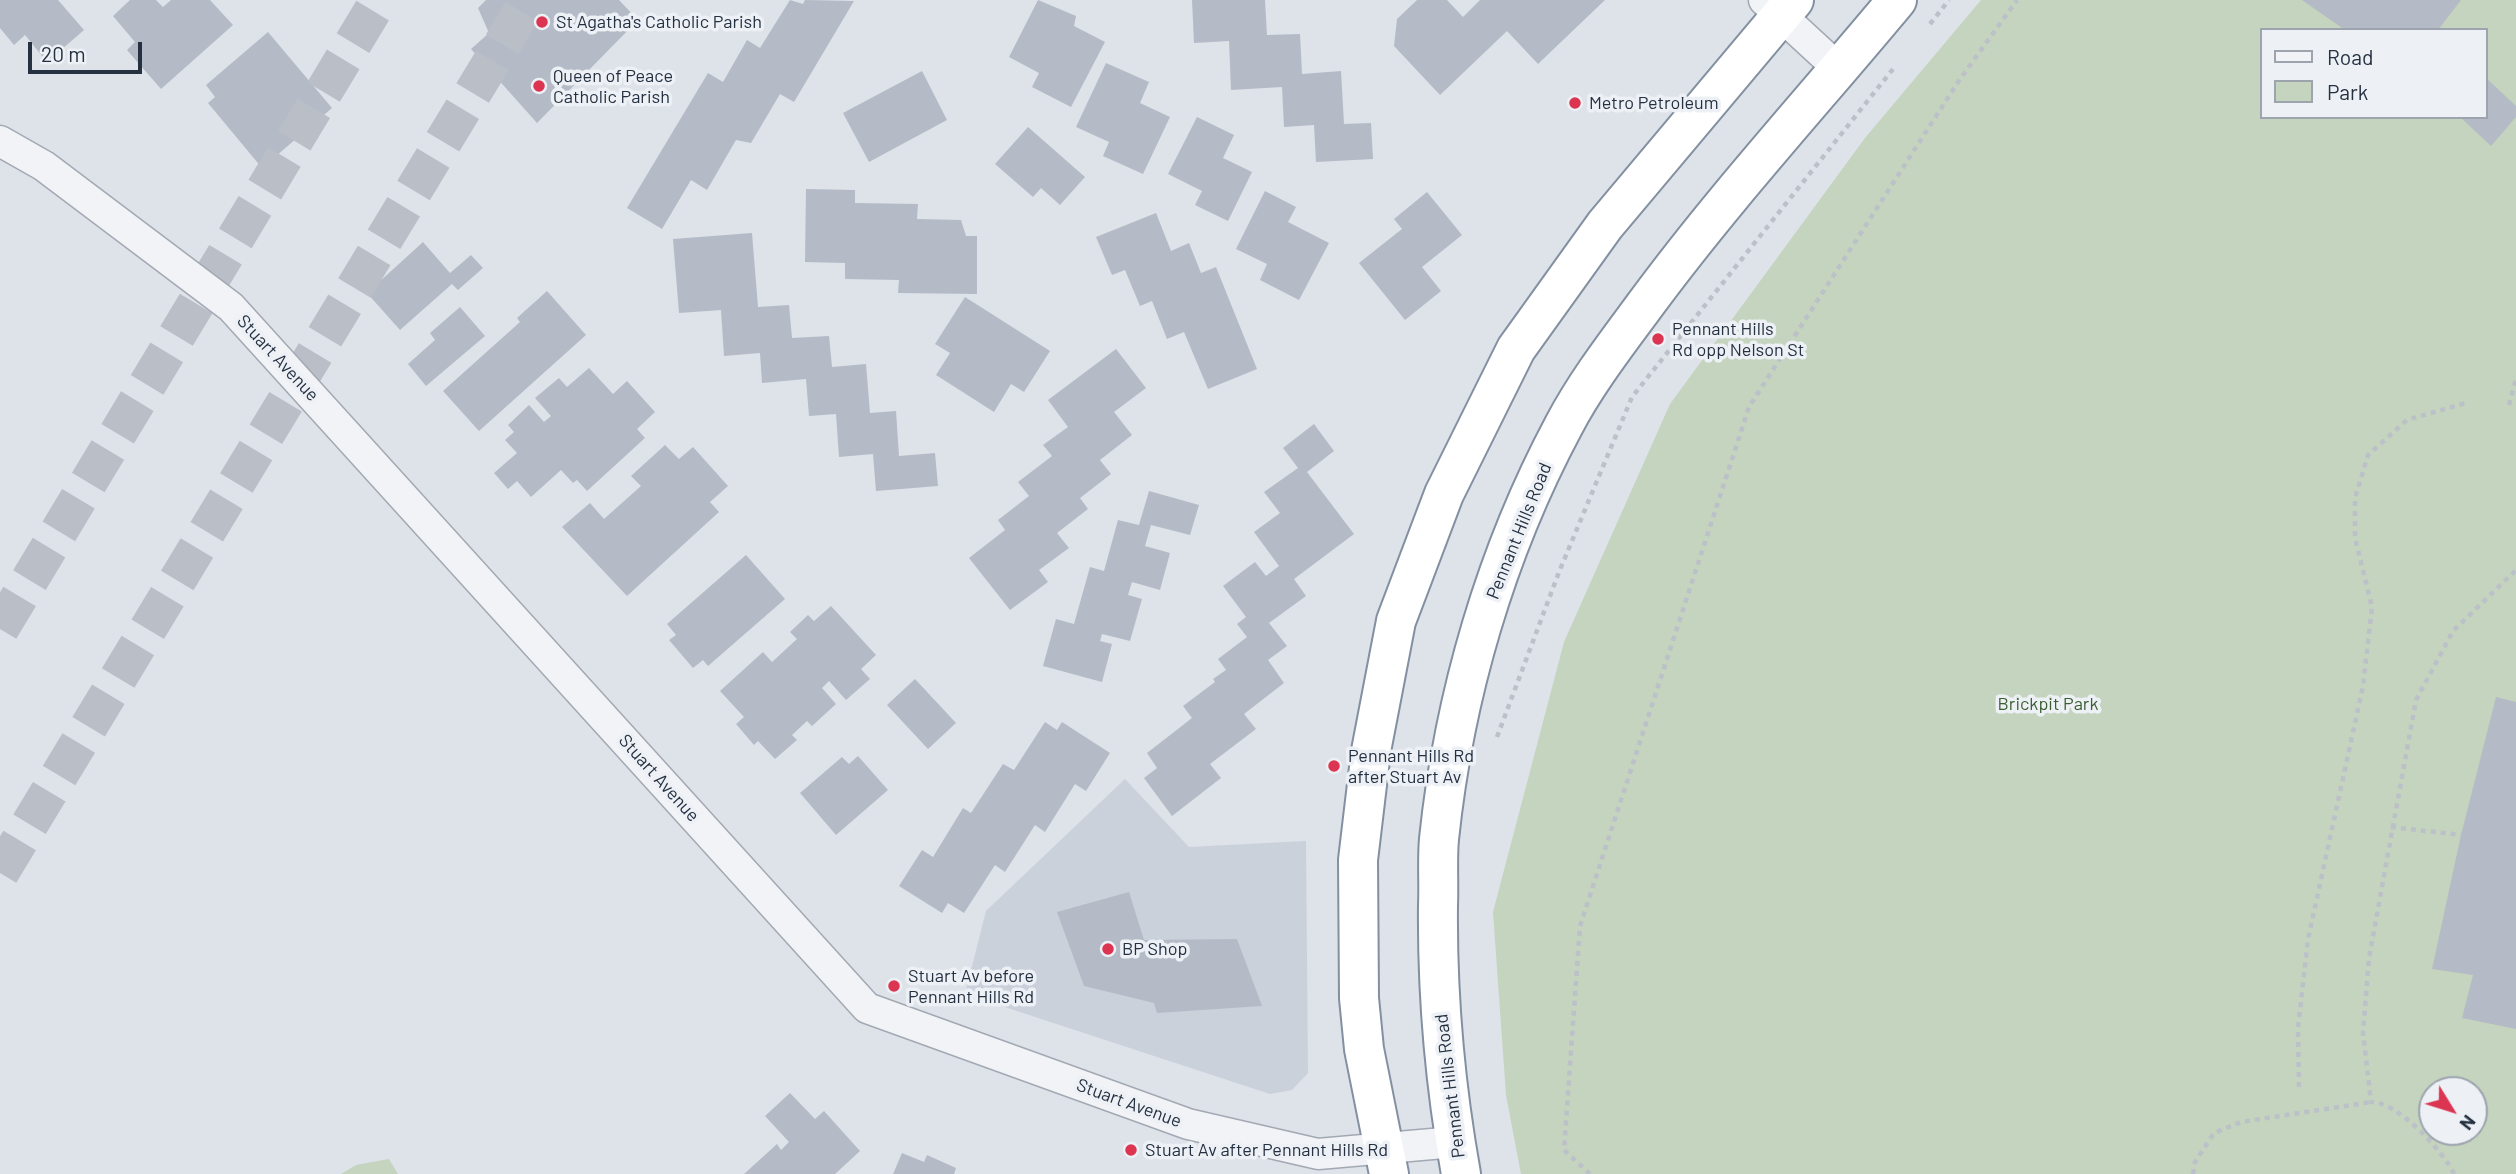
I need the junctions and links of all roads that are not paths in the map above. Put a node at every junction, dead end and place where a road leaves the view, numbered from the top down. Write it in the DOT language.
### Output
graph roads {
  1 [pos="1897,0"];
  2 [pos="1780,5"];
  3 [pos="1839,69"];
  4 [pos="0,141"];
  5 [pos="1458,1158"];
  6 [pos="1387,1161"];
  1 -- 3 [label="highway, Pennant Hills Road"];
  2 -- 3 [label="street"];
  2 -- 6 [label="highway"];
  3 -- 5 [label="highway, Pennant Hills Road"];
  4 -- 6 [label="street, Stuart Avenue"];
  5 -- 6 [label="street, Stuart Avenue"];
}
